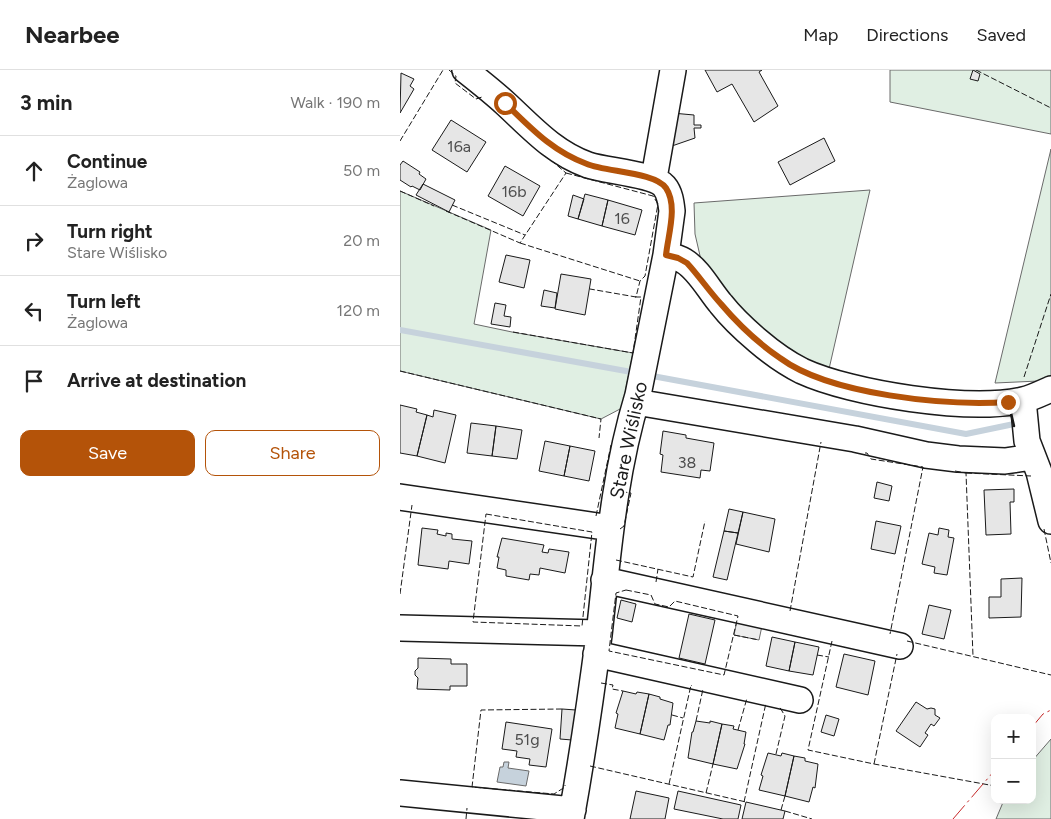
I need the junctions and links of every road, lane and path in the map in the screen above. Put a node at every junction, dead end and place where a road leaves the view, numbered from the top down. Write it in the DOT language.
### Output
graph roads {
  1 [pos="466,70"];
  2 [pos="674,70"];
  3 [pos="654,178"];
  4 [pos="666,255"];
  5 [pos="1051,389"];
  6 [pos="637,398"];
  7 [pos="1023,400"];
  8 [pos="1032,457"];
  9 [pos="400,497"];
  10 [pos="1051,521"];
  11 [pos="611,528"];
  12 [pos="604,580"];
  13 [pos="400,628"];
  14 [pos="598,643"];
  15 [pos="900,646"];
  16 [pos="800,700"];
  17 [pos="400,793"];
  18 [pos="572,814"];
  1 -- 3 [label="street"];
  2 -- 3 [label="street"];
  3 -- 4 [label="street, Stare Wiślisko"];
  4 -- 6 [label="street, Stare Wiślisko"];
  4 -- 7 [label="street"];
  5 -- 7 [label="street"];
  6 -- 8 [label="street"];
  6 -- 11 [label="street, Stare Wiślisko"];
  7 -- 8 [label="street"];
  8 -- 10 [label="street"];
  9 -- 11 [label="street"];
  11 -- 12 [label="street, Stare Wiślisko"];
  12 -- 14 [label="street, Stare Wiślisko"];
  12 -- 15 [label="street"];
  13 -- 14 [label="street"];
  14 -- 16 [label="street"];
  14 -- 18 [label="street, Stare Wiślisko"];
  17 -- 18 [label="street"];
}
